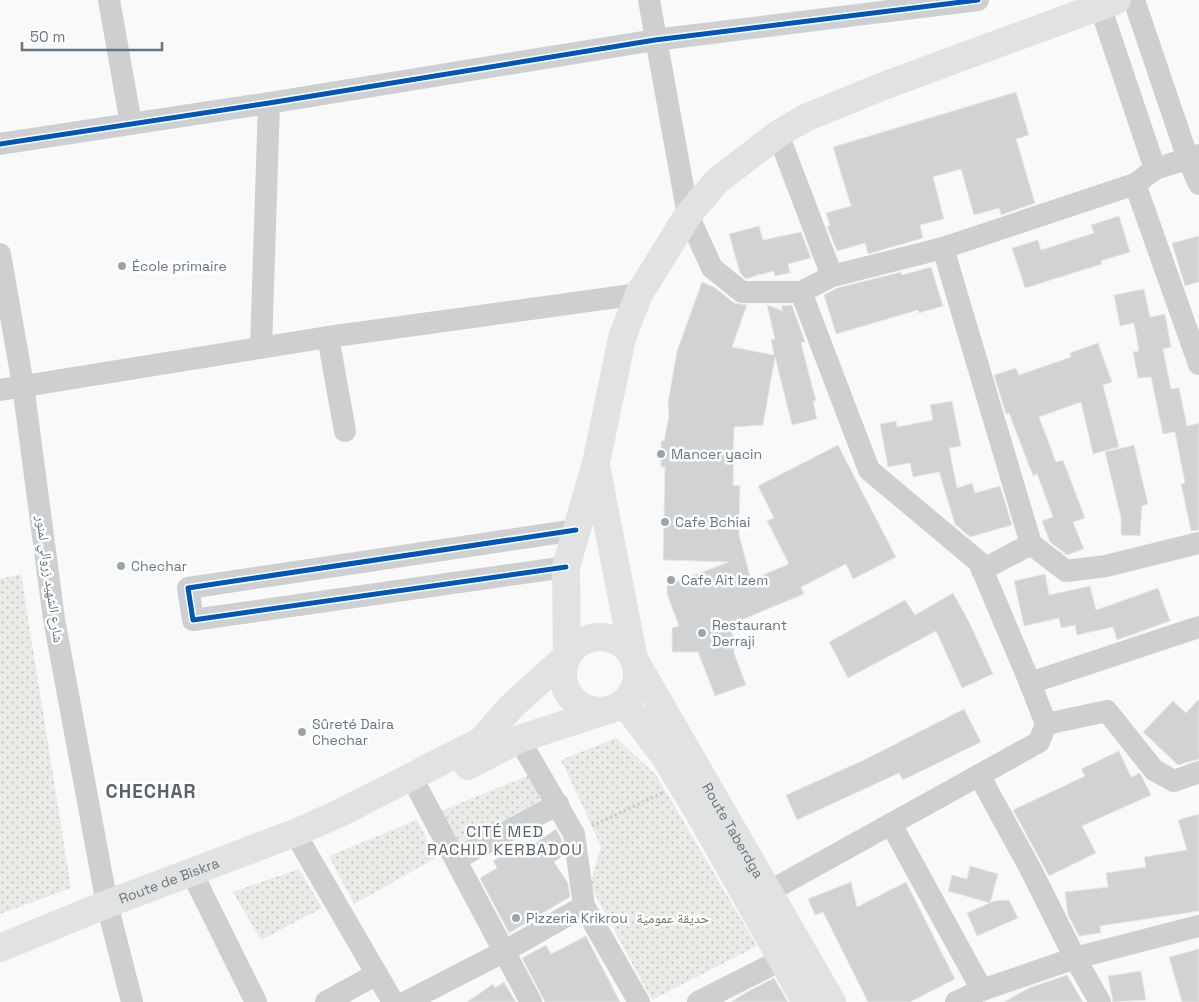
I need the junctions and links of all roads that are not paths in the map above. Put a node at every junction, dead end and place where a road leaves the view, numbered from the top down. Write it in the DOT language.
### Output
graph roads {
  1 [pos="109,0"];
  2 [pos="649,0"];
  3 [pos="971,0"];
  4 [pos="1134,0"];
  5 [pos="1105,2"];
  6 [pos="656,40"];
  7 [pos="269,103"];
  8 [pos="131,124"];
  9 [pos="778,134"];
  10 [pos="0,144"];
  11 [pos="1194,157"];
  12 [pos="1155,170"];
  13 [pos="1135,184"];
  14 [pos="1199,184"];
  15 [pos="688,215"];
  16 [pos="943,248"];
  17 [pos="1,265"];
  18 [pos="832,276"];
  19 [pos="801,292"];
  20 [pos="639,294"];
  21 [pos="328,338"];
  22 [pos="261,348"];
  23 [pos="1199,364"];
  24 [pos="23,385"];
  25 [pos="0,390"];
  26 [pos="345,431"];
  27 [pos="596,463"];
  28 [pos="576,530"];
  29 [pos="1199,543"];
  30 [pos="1030,544"];
  31 [pos="566,567"];
  32 [pos="982,570"];
  33 [pos="1199,628"];
  34 [pos="567,656"];
  35 [pos="634,659"];
  36 [pos="1030,683"];
  37 [pos="615,707"];
  38 [pos="1046,724"];
  39 [pos="519,739"];
  40 [pos="1199,772"];
  41 [pos="979,775"];
  42 [pos="419,791"];
  43 [pos="558,804"];
  44 [pos="340,813"];
  45 [pos="891,824"];
  46 [pos="295,834"];
  47 [pos="456,858"];
  48 [pos="191,871"];
  49 [pos="768,892"];
  50 [pos="107,904"];
  51 [pos="584,906"];
  52 [pos="1199,926"];
  53 [pos="0,948"];
  54 [pos="505,951"];
  55 [pos="792,953"];
  56 [pos="1075,958"];
  57 [pos="377,974"];
  58 [pos="982,990"];
  59 [pos="704,1001"];
  60 [pos="132,1002"];
  61 [pos="256,1002"];
  62 [pos="326,1002"];
  63 [pos="393,1002"];
  64 [pos="406,1002"];
  65 [pos="531,1002"];
  66 [pos="640,1002"];
  67 [pos="806,1002"];
  68 [pos="832,1002"];
  69 [pos="956,1002"];
  70 [pos="1100,1002"];
  1 -- 8 [label="street"];
  2 -- 6 [label="street"];
  3 -- 6 [label="street"];
  4 -- 11 [label="street"];
  5 -- 9 [label="main road"];
  5 -- 12 [label="street"];
  6 -- 7 [label="street"];
  6 -- 15 [label="street"];
  7 -- 8 [label="street"];
  7 -- 22 [label="street"];
  8 -- 10 [label="street"];
  9 -- 15 [label="main road"];
  9 -- 18 [label="street"];
  11 -- 12 [label="street"];
  11 -- 14 [label="street"];
  12 -- 13 [label="street"];
  13 -- 16 [label="street"];
  13 -- 23 [label="street"];
  15 -- 19 [label="street"];
  15 -- 20 [label="main road"];
  16 -- 18 [label="street"];
  16 -- 30 [label="street"];
  17 -- 24 [label="street, شارع الشهيد زروالي لمنور"];
  18 -- 19 [label="street"];
  19 -- 32 [label="street"];
  20 -- 21 [label="street"];
  20 -- 27 [label="main road"];
  21 -- 22 [label="street"];
  21 -- 26 [label="street"];
  22 -- 24 [label="street"];
  24 -- 25 [label="street"];
  24 -- 50 [label="street, شارع الشهيد زروالي لمنور"];
  27 -- 28 [label="main road"];
  27 -- 35 [label="main road"];
  28 -- 31 [label="main road"];
  28 -- 31 [label="street"];
  29 -- 30 [label="street"];
  30 -- 32 [label="street"];
  31 -- 34 [label="main road"];
  32 -- 36 [label="street"];
  33 -- 36 [label="street"];
  34 -- 35 [label="main road"];
  34 -- 37 [label="main road"];
  34 -- 44 [label="main road"];
  35 -- 37 [label="main road"];
  35 -- 49 [label="main road, Route Taberdga"];
  36 -- 38 [label="street"];
  37 -- 39 [label="main road"];
  37 -- 55 [label="main road, Route Taberdga"];
  38 -- 40 [label="street"];
  38 -- 41 [label="street"];
  39 -- 42 [label="main road"];
  39 -- 43 [label="street"];
  41 -- 45 [label="street"];
  41 -- 56 [label="street"];
  42 -- 44 [label="main road"];
  42 -- 47 [label="street"];
  43 -- 47 [label="street"];
  43 -- 51 [label="street"];
  44 -- 46 [label="main road, Route de Biskra"];
  45 -- 49 [label="street"];
  45 -- 58 [label="street"];
  46 -- 48 [label="main road, Route de Biskra"];
  46 -- 57 [label="street"];
  47 -- 54 [label="street"];
  48 -- 50 [label="main road, Route de Biskra"];
  48 -- 61 [label="street"];
  49 -- 55 [label="main road, Route Taberdga"];
  50 -- 53 [label="main road, Route de Biskra"];
  50 -- 60 [label="street, شارع الشهيد زروالي لمنور"];
  51 -- 54 [label="street"];
  51 -- 66 [label="street"];
  52 -- 56 [label="street"];
  54 -- 64 [label="street"];
  54 -- 65 [label="street"];
  55 -- 59 [label="street"];
  55 -- 67 [label="main road, Route Taberdga"];
  55 -- 68 [label="main road, Route Taberdga"];
  56 -- 58 [label="street"];
  56 -- 70 [label="street"];
  57 -- 62 [label="street"];
  57 -- 63 [label="street"];
  58 -- 69 [label="street"];
}
